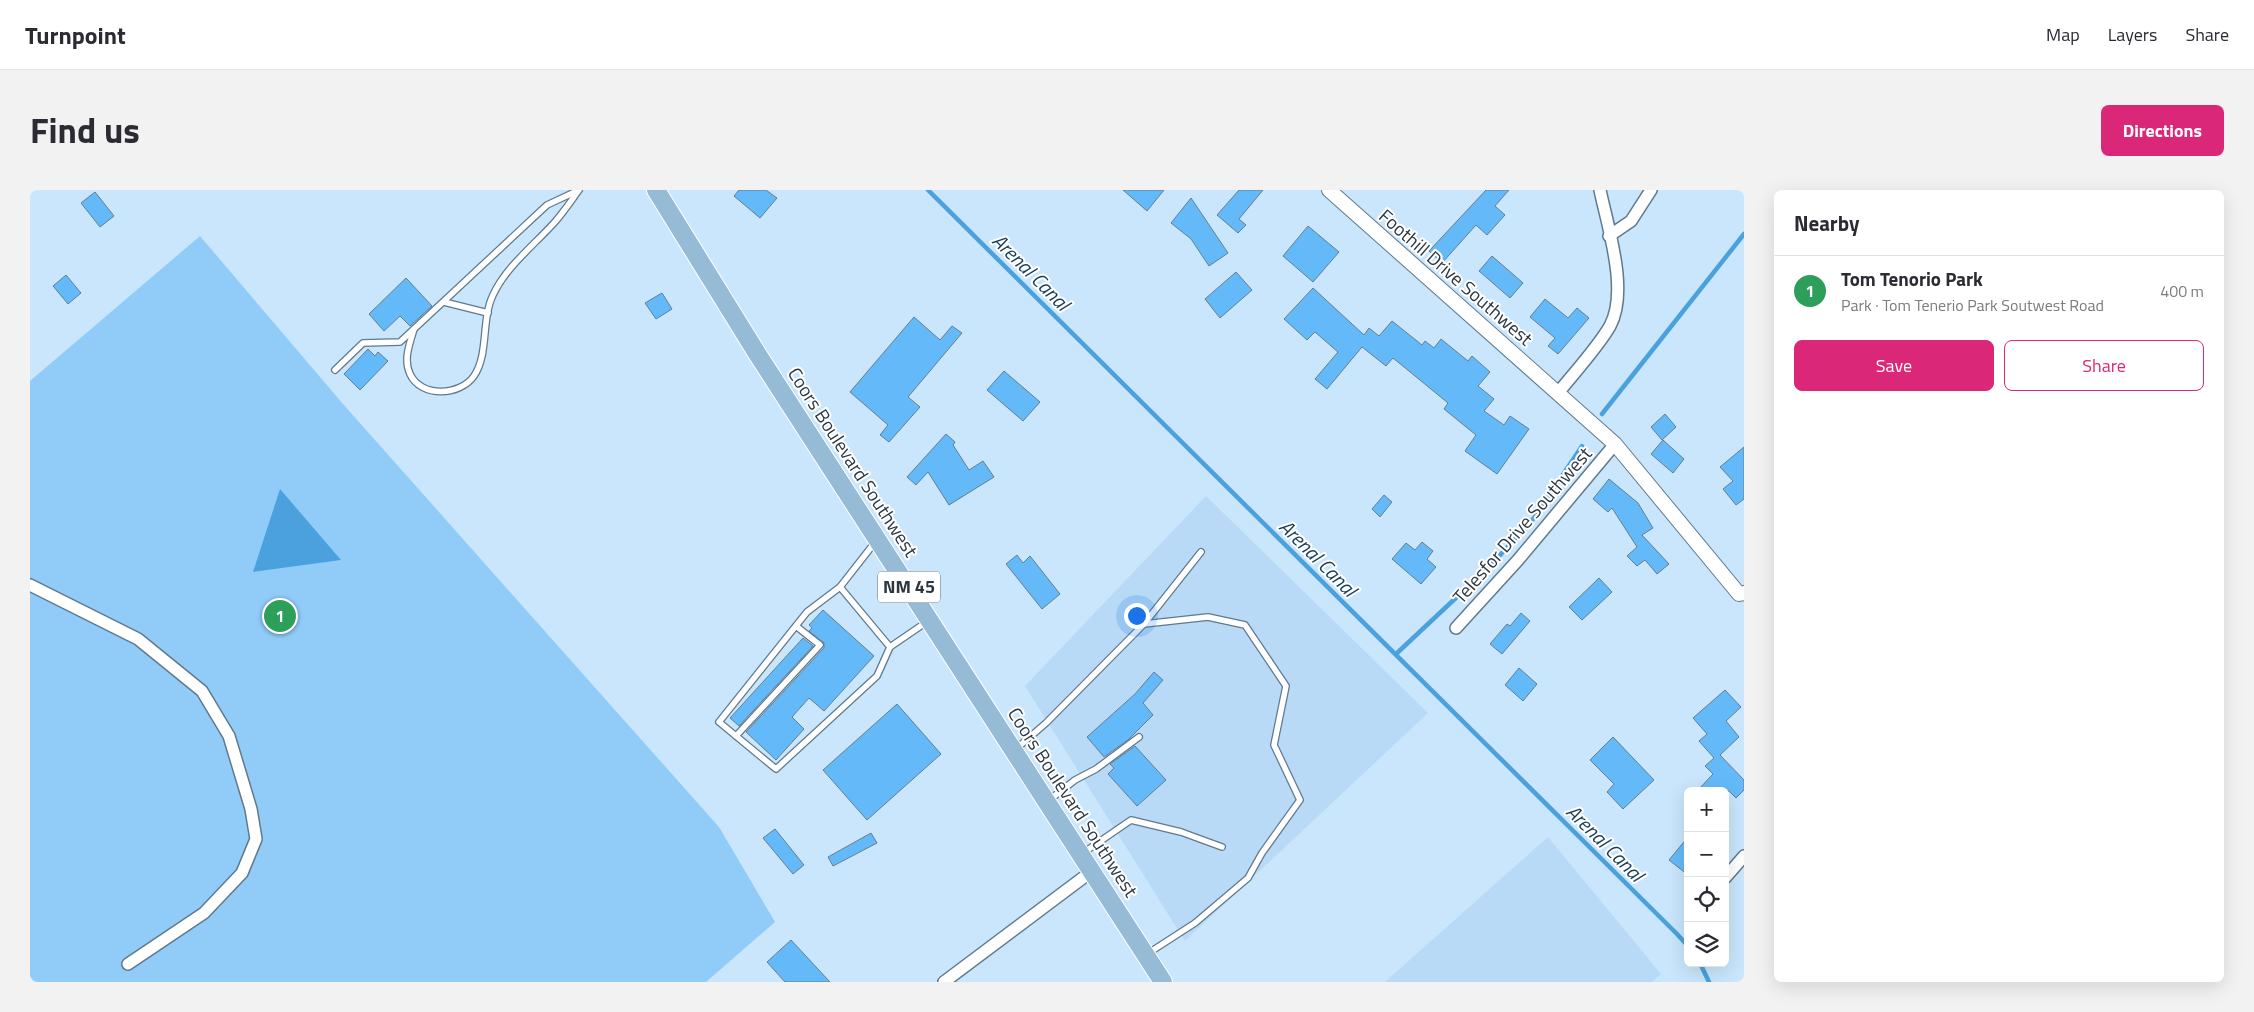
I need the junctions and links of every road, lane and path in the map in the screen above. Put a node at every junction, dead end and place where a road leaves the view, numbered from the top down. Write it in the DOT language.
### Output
graph roads {
  1 [pos="579,190"];
  2 [pos="656,190"];
  3 [pos="1329,190"];
  4 [pos="1600,190"];
  5 [pos="1651,190"];
  6 [pos="1609,236"];
  7 [pos="444,302"];
  8 [pos="488,313"];
  9 [pos="414,329"];
  10 [pos="335,370"];
  11 [pos="1558,393"];
  12 [pos="1615,444"];
  13 [pos="878,539"];
  14 [pos="1201,552"];
  15 [pos="30,585"];
  16 [pos="840,587"];
  17 [pos="1744,593"];
  18 [pos="930,620"];
  19 [pos="1144,624"];
  20 [pos="796,626"];
  21 [pos="1456,628"];
  22 [pos="890,647"];
  23 [pos="736,736"];
  24 [pos="1139,737"];
  25 [pos="1014,750"];
  26 [pos="1048,801"];
  27 [pos="1222,847"];
  28 [pos="1081,854"];
  29 [pos="1744,856"];
  30 [pos="1092,871"];
  31 [pos="1726,877"];
  32 [pos="1146,955"];
  33 [pos="128,964"];
  34 [pos="944,982"];
  35 [pos="1163,982"];
  1 -- 7 [label="lane"];
  1 -- 8 [label="lane"];
  2 -- 13 [label="main road, Coors Boulevard Southwest / NM 45"];
  3 -- 11 [label="street, Foothill Drive Southwest"];
  4 -- 6 [label="street"];
  5 -- 6 [label="street"];
  6 -- 11 [label="street"];
  7 -- 8 [label="lane"];
  7 -- 9 [label="lane"];
  8 -- 9 [label="lane"];
  9 -- 10 [label="lane"];
  11 -- 12 [label="street, Foothill Drive Southwest"];
  12 -- 17 [label="street"];
  12 -- 21 [label="street, Telesfor Drive Southwest"];
  13 -- 16 [label="lane"];
  13 -- 18 [label="main road, Coors Boulevard Southwest / NM 45"];
  14 -- 19 [label="lane"];
  15 -- 33 [label="street"];
  16 -- 20 [label="lane"];
  16 -- 22 [label="lane"];
  18 -- 22 [label="lane"];
  18 -- 25 [label="main road, Coors Boulevard Southwest / NM 45"];
  19 -- 25 [label="lane"];
  19 -- 32 [label="lane"];
  20 -- 23 [label="lane"];
  20 -- 23 [label="lane"];
  22 -- 23 [label="lane"];
  24 -- 26 [label="lane"];
  25 -- 26 [label="main road, Coors Boulevard Southwest / NM 45"];
  26 -- 28 [label="main road, Coors Boulevard Southwest / NM 45"];
  27 -- 28 [label="lane"];
  28 -- 30 [label="main road, Coors Boulevard Southwest / NM 45"];
  29 -- 31 [label="street"];
  30 -- 32 [label="main road, Coors Boulevard Southwest / NM 45"];
  30 -- 34 [label="street"];
  32 -- 35 [label="main road, Coors Boulevard Southwest / NM 45"];
}
